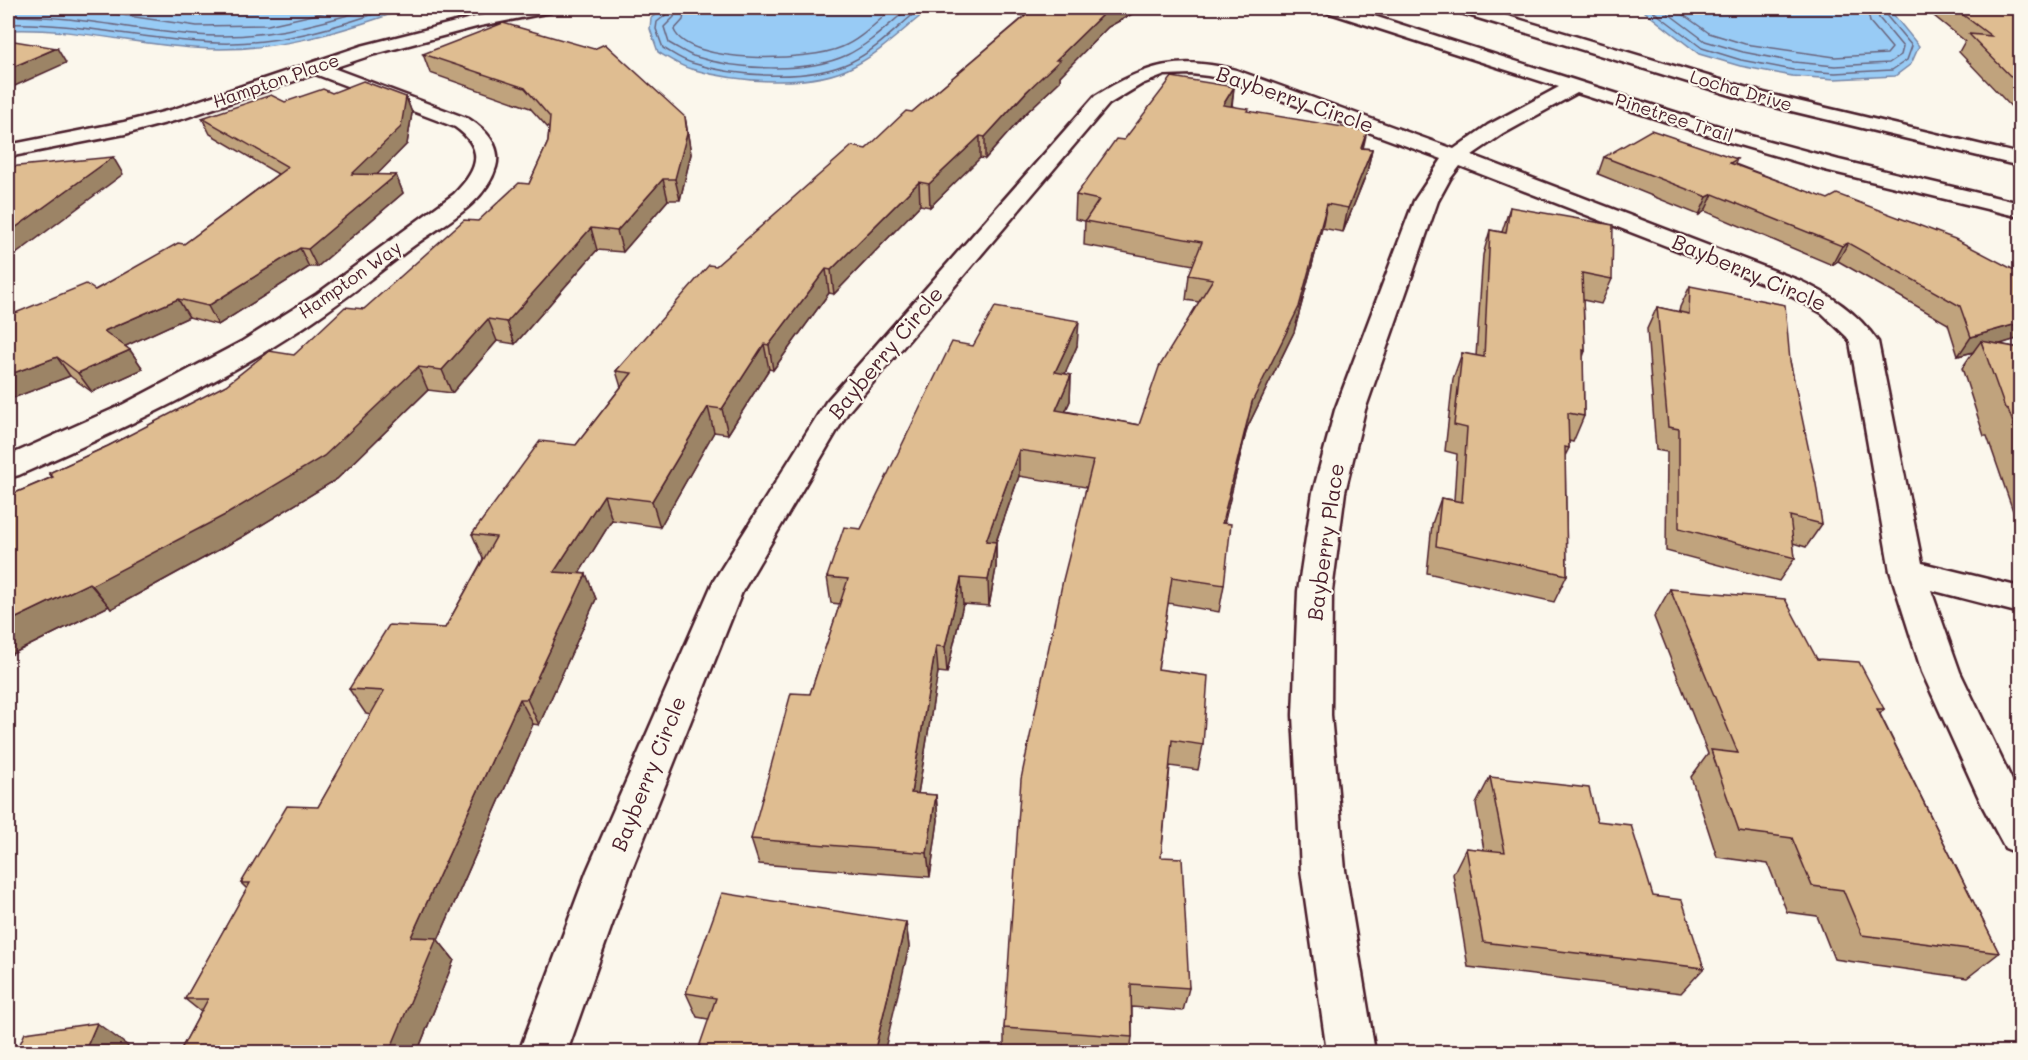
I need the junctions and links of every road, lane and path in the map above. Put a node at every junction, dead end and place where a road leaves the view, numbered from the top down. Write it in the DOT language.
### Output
graph roads {
  1 [pos="545,8"];
  2 [pos="1333,8"];
  3 [pos="1464,8"];
  4 [pos="313,68"];
  5 [pos="1575,86"];
  6 [pos="8,151"];
  7 [pos="1456,158"];
  8 [pos="2020,160"];
  9 [pos="2020,210"];
  10 [pos="8,468"];
  11 [pos="1907,571"];
  12 [pos="2020,600"];
  13 [pos="2020,835"];
  14 [pos="543,1053"];
  15 [pos="1351,1053"];
  1 -- 4 [label="street, Hampton Place"];
  2 -- 5 [label="street, Pinetree Trail"];
  3 -- 8 [label="street, Locha Drive"];
  4 -- 6 [label="street, Hampton Place"];
  4 -- 10 [label="street, Hampton Way"];
  5 -- 7 [label="street, Bayberry Place"];
  5 -- 9 [label="street, Pinetree Trail"];
  7 -- 11 [label="street, Bayberry Circle"];
  7 -- 14 [label="street, Bayberry Circle"];
  7 -- 15 [label="street, Bayberry Place"];
  11 -- 12 [label="street"];
  11 -- 13 [label="street, Bayberry Circle"];
}
